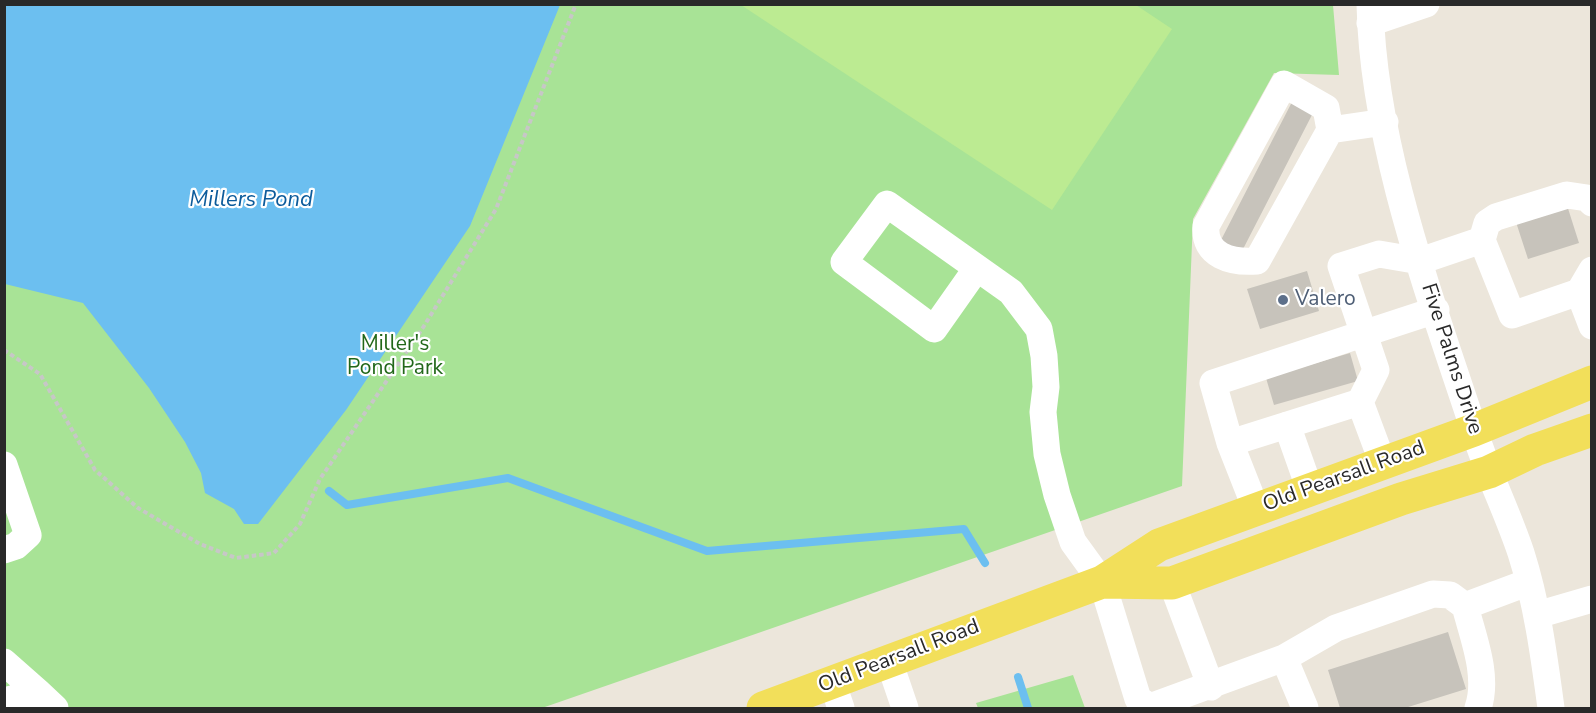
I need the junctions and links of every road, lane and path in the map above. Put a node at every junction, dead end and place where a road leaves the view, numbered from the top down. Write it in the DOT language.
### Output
graph roads {
  1 [pos="576,4"];
  2 [pos="1426,4"];
  3 [pos="1370,14"];
  4 [pos="1384,122"];
  5 [pos="1330,130"];
  6 [pos="1592,203"];
  7 [pos="1482,240"];
  8 [pos="1419,261"];
  9 [pos="977,268"];
  10 [pos="1585,281"];
  11 [pos="1436,310"];
  12 [pos="1592,326"];
  13 [pos="1365,332"];
  14 [pos="4,350"];
  15 [pos="1592,382"];
  16 [pos="1360,402"];
  17 [pos="1287,425"];
  18 [pos="1474,430"];
  19 [pos="1592,430"];
  20 [pos="1230,442"];
  21 [pos="1382,461"];
  22 [pos="4,465"];
  23 [pos="1490,472"];
  24 [pos="1310,490"];
  25 [pos="1256,509"];
  26 [pos="4,550"];
  27 [pos="1102,582"];
  28 [pos="1529,582"];
  29 [pos="1172,583"];
  30 [pos="1592,599"];
  31 [pos="1465,606"];
  32 [pos="1537,615"];
  33 [pos="1284,658"];
  34 [pos="889,660"];
  35 [pos="4,662"];
  36 [pos="1211,687"];
  37 [pos="837,695"];
  38 [pos="47,700"];
  39 [pos="4,702"];
  40 [pos="763,708"];
  41 [pos="905,708"];
  42 [pos="1305,708"];
  43 [pos="1478,708"];
  44 [pos="1551,708"];
  1 -- 14 [label="path"];
  2 -- 3 [label="street"];
  3 -- 4 [label="street, Five Palms Drive"];
  4 -- 5 [label="street"];
  4 -- 8 [label="street, Five Palms Drive"];
  5 -- 5 [label="street"];
  6 -- 7 [label="street"];
  7 -- 8 [label="street"];
  7 -- 10 [label="street"];
  8 -- 11 [label="street, Five Palms Drive"];
  8 -- 13 [label="street"];
  9 -- 9 [label="street"];
  9 -- 27 [label="street"];
  10 -- 12 [label="street"];
  11 -- 13 [label="street"];
  11 -- 18 [label="street, Five Palms Drive"];
  13 -- 16 [label="street"];
  13 -- 20 [label="street"];
  15 -- 18 [label="main road, Old Pearsall Road"];
  16 -- 17 [label="street"];
  16 -- 21 [label="street"];
  17 -- 20 [label="street"];
  17 -- 24 [label="street"];
  18 -- 21 [label="main road, Old Pearsall Road"];
  18 -- 23 [label="street, Five Palms Drive"];
  19 -- 23 [label="main road, Old Pearsall Road"];
  20 -- 25 [label="street"];
  21 -- 24 [label="main road, Old Pearsall Road"];
  22 -- 26 [label="street"];
  23 -- 28 [label="street, Five Palms Drive"];
  23 -- 29 [label="main road, Old Pearsall Road"];
  24 -- 25 [label="main road, Old Pearsall Road"];
  25 -- 27 [label="main road, Old Pearsall Road"];
  27 -- 29 [label="main road, Old Pearsall Road"];
  27 -- 34 [label="main road, Old Pearsall Road"];
  27 -- 36 [label="street"];
  28 -- 31 [label="street"];
  28 -- 32 [label="street, Five Palms Drive"];
  29 -- 36 [label="street"];
  30 -- 32 [label="street"];
  31 -- 33 [label="street"];
  31 -- 43 [label="street"];
  32 -- 44 [label="street, Five Palms Drive"];
  33 -- 36 [label="street"];
  33 -- 42 [label="street"];
  34 -- 37 [label="main road, Old Pearsall Road"];
  34 -- 41 [label="street"];
  35 -- 38 [label="street"];
  37 -- 40 [label="main road, Old Pearsall Road"];
  38 -- 39 [label="street"];
}
